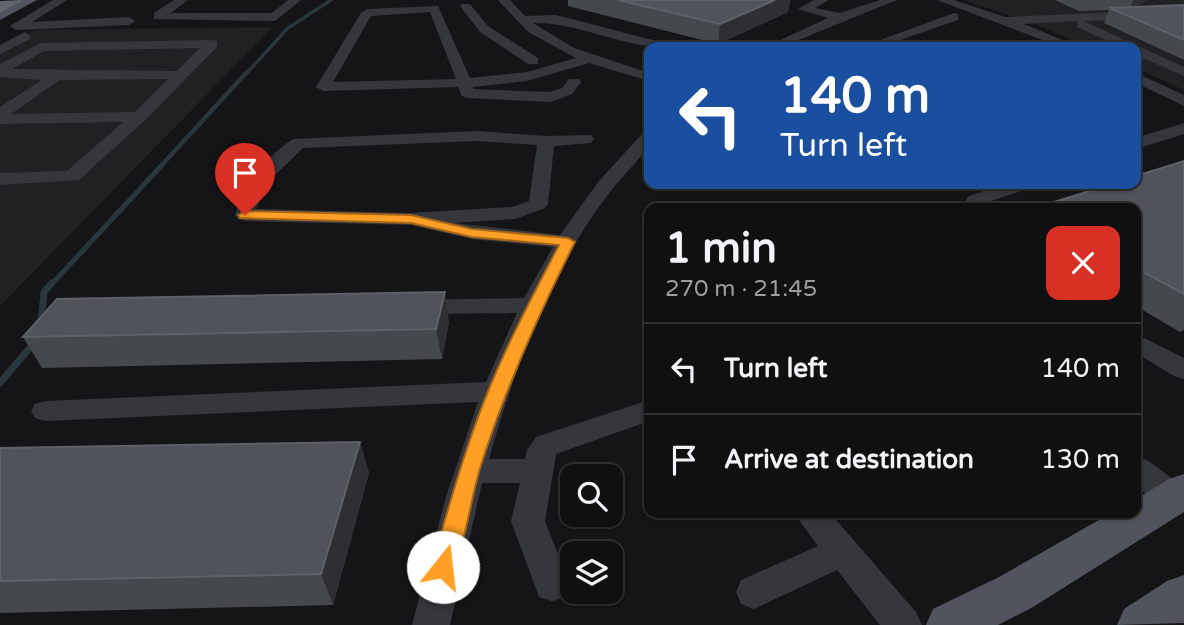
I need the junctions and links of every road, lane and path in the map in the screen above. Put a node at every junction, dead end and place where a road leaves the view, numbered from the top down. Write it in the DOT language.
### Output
graph roads {
  1 [pos="15,0"];
  2 [pos="30,0"];
  3 [pos="61,0"];
  4 [pos="182,0"];
  5 [pos="295,0"];
  6 [pos="504,0"];
  7 [pos="823,0"];
  8 [pos="891,0"];
  9 [pos="943,0"];
  10 [pos="483,5"];
  11 [pos="790,6"];
  12 [pos="450,7"];
  13 [pos="804,9"];
  14 [pos="0,13"];
  15 [pos="1184,13"];
  16 [pos="841,17"];
  17 [pos="954,17"];
  18 [pos="522,20"];
  19 [pos="1005,20"];
  20 [pos="129,21"];
  21 [pos="1081,24"];
  22 [pos="26,36"];
  23 [pos="644,42"];
  24 [pos="783,42"];
  25 [pos="882,42"];
  26 [pos="1060,42"];
  27 [pos="1120,42"];
  28 [pos="0,51"];
  29 [pos="32,52"];
  30 [pos="1141,52"];
  31 [pos="591,58"];
  32 [pos="0,71"];
  33 [pos="1184,72"];
  34 [pos="181,75"];
  35 [pos="644,75"];
  36 [pos="57,76"];
  37 [pos="501,79"];
  38 [pos="1141,79"];
  39 [pos="464,81"];
  40 [pos="574,82"];
  41 [pos="1184,83"];
  42 [pos="1152,84"];
  43 [pos="1184,101"];
  44 [pos="0,113"];
  45 [pos="139,117"];
  46 [pos="0,119"];
  47 [pos="1184,128"];
  48 [pos="585,139"];
  49 [pos="546,141"];
  50 [pos="1141,142"];
  51 [pos="643,150"];
  52 [pos="0,179"];
  53 [pos="1008,189"];
  54 [pos="976,200"];
  55 [pos="411,219"];
  56 [pos="568,242"];
  57 [pos="534,305"];
  58 [pos="397,307"];
  59 [pos="1141,345"];
  60 [pos="1184,370"];
  61 [pos="497,391"];
  62 [pos="45,411"];
  63 [pos="644,412"];
  64 [pos="470,471"];
  65 [pos="538,471"];
  66 [pos="1141,472"];
  67 [pos="1179,494"];
  68 [pos="1141,517"];
  69 [pos="814,518"];
  70 [pos="1139,518"];
  71 [pos="843,551"];
  72 [pos="552,585"];
  73 [pos="754,592"];
  74 [pos="1184,596"];
  75 [pos="431,625"];
  76 [pos="903,625"];
  77 [pos="950,625"];
  78 [pos="1141,625"];
  1 -- 14 [label="highway"];
  2 -- 14 [label="main road"];
  3 -- 20 [label="street"];
  4 -- 5 [label="street"];
  6 -- 18 [label="street"];
  7 -- 13 [label="street"];
  8 -- 16 [label="street"];
  9 -- 19 [label="street"];
  10 -- 12 [label="street"];
  11 -- 13 [label="street"];
  12 -- 37 [label="street"];
  12 -- 39 [label="street"];
  12 -- 39 [label="street"];
  13 -- 16 [label="street"];
  15 -- 19 [label="street"];
  16 -- 24 [label="street"];
  17 -- 25 [label="street"];
  18 -- 23 [label="street"];
  18 -- 31 [label="street"];
  19 -- 26 [label="street"];
  21 -- 27 [label="street"];
  22 -- 28 [label="street"];
  28 -- 29 [label="street"];
  29 -- 32 [label="street"];
  29 -- 34 [label="street"];
  30 -- 33 [label="street"];
  31 -- 35 [label="street"];
  31 -- 37 [label="street"];
  32 -- 36 [label="street"];
  34 -- 36 [label="street"];
  34 -- 45 [label="street"];
  36 -- 44 [label="street"];
  37 -- 39 [label="street"];
  38 -- 42 [label="street"];
  39 -- 40 [label="street"];
  41 -- 42 [label="street"];
  42 -- 43 [label="street"];
  45 -- 46 [label="street"];
  45 -- 52 [label="street"];
  47 -- 50 [label="street"];
  48 -- 49 [label="street"];
  49 -- 55 [label="street"];
  49 -- 55 [label="street"];
  51 -- 56 [label="street"];
  53 -- 54 [label="street"];
  55 -- 56 [label="street"];
  56 -- 57 [label="street"];
  57 -- 58 [label="street"];
  57 -- 61 [label="street"];
  59 -- 60 [label="street"];
  61 -- 62 [label="street"];
  61 -- 64 [label="street"];
  63 -- 65 [label="street"];
  64 -- 65 [label="street"];
  64 -- 75 [label="street"];
  65 -- 72 [label="street"];
  66 -- 67 [label="street"];
  67 -- 68 [label="main road"];
  69 -- 71 [label="street"];
  70 -- 77 [label="main road"];
  71 -- 73 [label="street"];
  71 -- 76 [label="street"];
  74 -- 78 [label="main road"];
}
